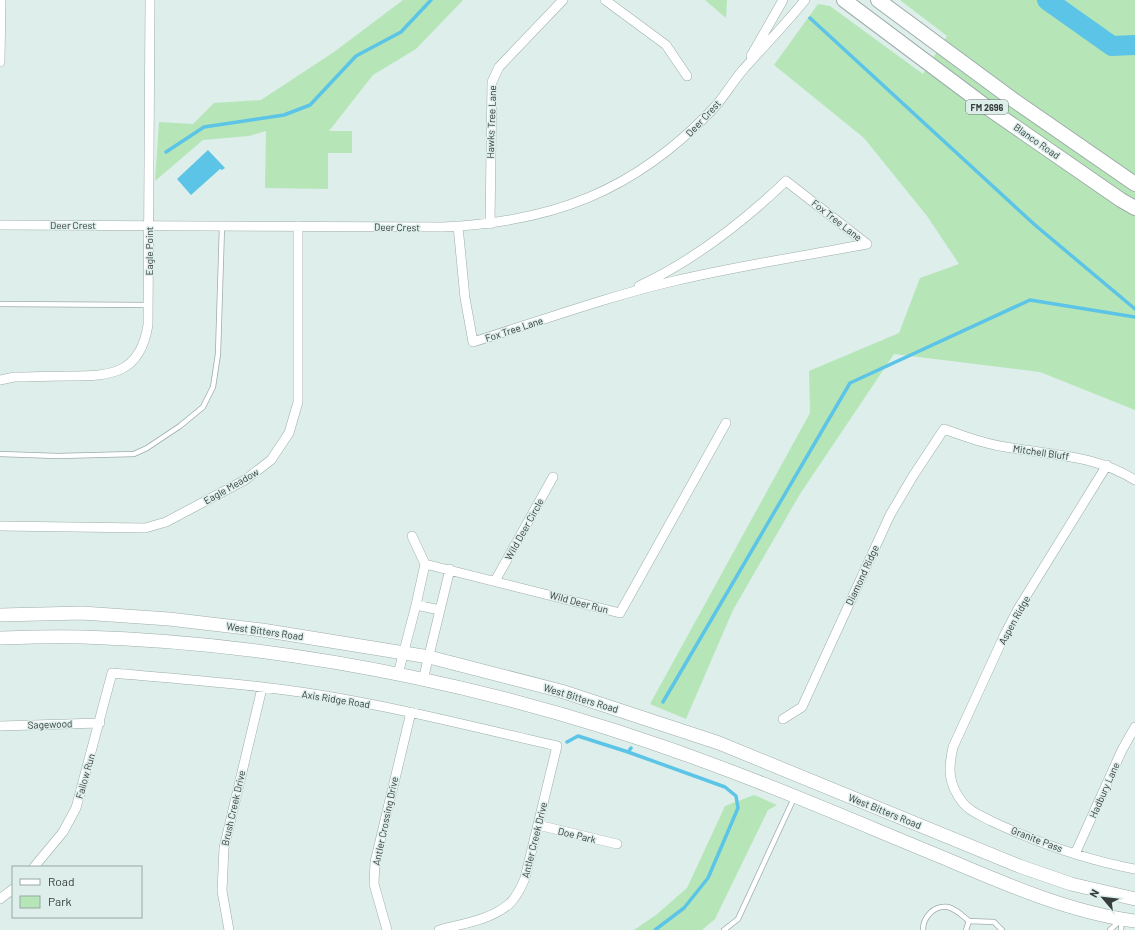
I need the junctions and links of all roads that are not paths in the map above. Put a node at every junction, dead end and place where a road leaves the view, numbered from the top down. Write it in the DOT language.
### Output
graph roads {
  1 [pos="0,0"];
  2 [pos="150,0"];
  3 [pos="563,0"];
  4 [pos="605,0"];
  5 [pos="783,0"];
  6 [pos="805,0"];
  7 [pos="844,0"];
  8 [pos="878,0"];
  9 [pos="0,62"];
  10 [pos="742,71"];
  11 [pos="687,76"];
  12 [pos="1135,184"];
  13 [pos="1135,208"];
  14 [pos="490,224"];
  15 [pos="0,225"];
  16 [pos="149,225"];
  17 [pos="222,225"];
  18 [pos="298,226"];
  19 [pos="458,226"];
  20 [pos="620,296"];
  21 [pos="0,304"];
  22 [pos="148,305"];
  23 [pos="0,380"];
  24 [pos="726,423"];
  25 [pos="944,429"];
  26 [pos="0,454"];
  27 [pos="1107,465"];
  28 [pos="553,477"];
  29 [pos="1135,480"];
  30 [pos="0,526"];
  31 [pos="412,536"];
  32 [pos="425,564"];
  33 [pos="450,569"];
  34 [pos="495,581"];
  35 [pos="416,604"];
  36 [pos="440,610"];
  37 [pos="0,615"];
  38 [pos="0,638"];
  39 [pos="403,653"];
  40 [pos="429,657"];
  41 [pos="112,672"];
  42 [pos="398,674"];
  43 [pos="423,680"];
  44 [pos="262,688"];
  45 [pos="411,712"];
  46 [pos="783,719"];
  47 [pos="100,722"];
  48 [pos="0,726"];
  49 [pos="1135,727"];
  50 [pos="719,743"];
  51 [pos="557,746"];
  52 [pos="710,763"];
  53 [pos="952,786"];
  54 [pos="795,797"];
  55 [pos="538,825"];
  56 [pos="617,844"];
  57 [pos="1075,854"];
  58 [pos="35,866"];
  59 [pos="1135,869"];
  60 [pos="12,890"];
  61 [pos="0,899"];
  62 [pos="1132,899"];
  63 [pos="969,921"];
  64 [pos="1126,923"];
  65 [pos="229,930"];
  66 [pos="387,930"];
  67 [pos="439,930"];
  68 [pos="724,930"];
  69 [pos="923,930"];
  70 [pos="966,930"];
  71 [pos="1002,930"];
  72 [pos="1110,930"];
  1 -- 9 [label="street"];
  2 -- 16 [label="street, Eagle Point"];
  3 -- 14 [label="street, Hawks Tree Lane"];
  4 -- 11 [label="street"];
  5 -- 10 [label="street, Deer Crest"];
  6 -- 10 [label="street, Deer Crest"];
  7 -- 13 [label="main road, Blanco Road / FM 2696"];
  8 -- 12 [label="main road, Blanco Road / FM 2696"];
  10 -- 14 [label="street, Deer Crest"];
  14 -- 19 [label="street, Deer Crest"];
  15 -- 16 [label="street, Deer Crest"];
  16 -- 17 [label="street, Deer Crest"];
  16 -- 22 [label="street, Eagle Point"];
  17 -- 18 [label="street, Deer Crest"];
  17 -- 26 [label="lane"];
  18 -- 19 [label="street, Deer Crest"];
  18 -- 30 [label="street, Eagle Meadow"];
  19 -- 20 [label="street, Fox Tree Lane"];
  20 -- 20 [label="street, Fox Tree Lane"];
  21 -- 22 [label="lane"];
  22 -- 23 [label="street, Eagle Point"];
  24 -- 34 [label="street, Wild Deer Run"];
  25 -- 27 [label="street, Mitchell Bluff"];
  25 -- 46 [label="street, Diamond Ridge"];
  27 -- 29 [label="street, Mitchell Bluff"];
  27 -- 53 [label="street, Aspen Ridge"];
  28 -- 34 [label="street, Wild Deer Circle"];
  31 -- 32 [label="street"];
  32 -- 33 [label="street, Wild Deer Run"];
  32 -- 35 [label="street"];
  33 -- 34 [label="street, Wild Deer Run"];
  33 -- 36 [label="street"];
  35 -- 36 [label="street"];
  35 -- 39 [label="street"];
  36 -- 40 [label="street"];
  37 -- 39 [label="main road, West Bitters Road"];
  38 -- 42 [label="main road, West Bitters Road"];
  39 -- 40 [label="main road, West Bitters Road"];
  39 -- 42 [label="street"];
  40 -- 43 [label="street"];
  40 -- 50 [label="main road, West Bitters Road"];
  41 -- 44 [label="street, Axis Ridge Road"];
  41 -- 47 [label="street, Fallow Run"];
  42 -- 43 [label="main road, West Bitters Road"];
  43 -- 52 [label="main road, West Bitters Road"];
  44 -- 45 [label="street, Axis Ridge Road"];
  44 -- 65 [label="street, Brush Creek Drive"];
  45 -- 51 [label="street, Axis Ridge Road"];
  45 -- 66 [label="street, Antler Crossing Drive"];
  47 -- 48 [label="street, Sagewood"];
  47 -- 58 [label="street, Fallow Run"];
  49 -- 57 [label="street, Hadbury Lane"];
  50 -- 52 [label="main road"];
  50 -- 62 [label="main road, West Bitters Road"];
  51 -- 55 [label="street, Antler Creek Drive"];
  52 -- 54 [label="main road, West Bitters Road"];
  53 -- 57 [label="street, Granite Pass"];
  54 -- 64 [label="main road, West Bitters Road"];
  54 -- 68 [label="lane"];
  55 -- 56 [label="street, Doe Park"];
  55 -- 67 [label="street, Antler Creek Drive"];
  57 -- 59 [label="street, Granite Pass"];
  60 -- 61 [label="street"];
  62 -- 64 [label="main road"];
  63 -- 69 [label="lane"];
  63 -- 70 [label="lane"];
  63 -- 71 [label="lane"];
  64 -- 72 [label="lane"];
}
